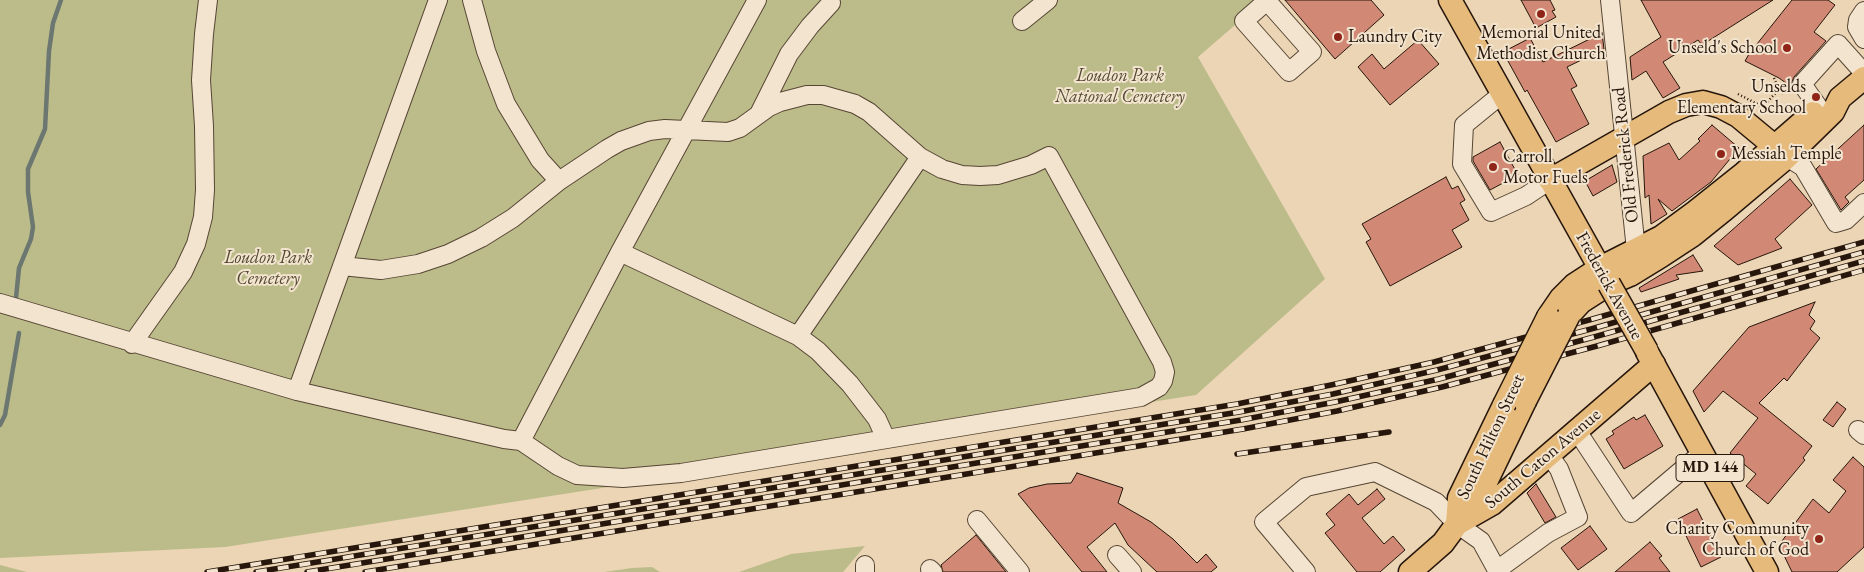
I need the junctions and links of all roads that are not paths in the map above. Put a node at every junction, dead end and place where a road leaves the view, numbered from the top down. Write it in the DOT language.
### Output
graph roads {
  1 [pos="208,0"];
  2 [pos="438,0"];
  3 [pos="472,0"];
  4 [pos="757,0"];
  5 [pos="1048,0"];
  6 [pos="1450,0"];
  7 [pos="1610,0"];
  8 [pos="832,1"];
  9 [pos="1864,11"];
  10 [pos="1022,21"];
  11 [pos="1864,39"];
  12 [pos="1864,73"];
  13 [pos="1864,78"];
  14 [pos="1502,94"];
  15 [pos="1840,98"];
  16 [pos="1819,108"];
  17 [pos="758,116"];
  18 [pos="686,130"];
  19 [pos="1624,137"];
  20 [pos="1780,152"];
  21 [pos="920,157"];
  22 [pos="1550,180"];
  23 [pos="558,181"];
  24 [pos="1864,203"];
  25 [pos="1636,250"];
  26 [pos="620,252"];
  27 [pos="342,266"];
  28 [pos="1604,276"];
  29 [pos="0,303"];
  30 [pos="798,336"];
  31 [pos="132,344"];
  32 [pos="1650,358"];
  33 [pos="297,391"];
  34 [pos="1577,430"];
  35 [pos="886,439"];
  36 [pos="521,440"];
  37 [pos="1702,453"];
  38 [pos="1549,455"];
  39 [pos="977,520"];
  40 [pos="1457,524"];
  41 [pos="1117,555"];
  42 [pos="1497,571"];
  43 [pos="1020,572"];
  44 [pos="1132,572"];
  45 [pos="1306,572"];
  46 [pos="1410,572"];
  47 [pos="1767,572"];
  1 -- 31 [label="street"];
  2 -- 27 [label="street"];
  3 -- 23 [label="street"];
  4 -- 18 [label="street"];
  5 -- 10 [label="street"];
  6 -- 14 [label="main road, Frederick Avenue / MD 144"];
  7 -- 19 [label="street, Old Frederick Road"];
  8 -- 17 [label="street"];
  9 -- 11 [label="street"];
  12 -- 16 [label="street"];
  13 -- 15 [label="main road, South Hilton Street"];
  14 -- 22 [label="main road, Frederick Avenue / MD 144"];
  14 -- 22 [label="street"];
  15 -- 16 [label="main road, South Hilton Street"];
  15 -- 20 [label="main road, South Hilton Street"];
  16 -- 20 [label="main road, South Hilton Street"];
  17 -- 18 [label="street"];
  17 -- 21 [label="street"];
  18 -- 23 [label="street"];
  18 -- 26 [label="street"];
  19 -- 20 [label="main road"];
  19 -- 22 [label="main road"];
  19 -- 25 [label="street, Old Frederick Road"];
  20 -- 24 [label="street"];
  20 -- 25 [label="main road, South Hilton Street"];
  20 -- 28 [label="main road, South Hilton Street"];
  21 -- 30 [label="street"];
  21 -- 35 [label="street"];
  22 -- 28 [label="main road, Frederick Avenue / MD 144"];
  23 -- 27 [label="street"];
  25 -- 28 [label="main road, South Hilton Street"];
  26 -- 30 [label="street"];
  26 -- 36 [label="street"];
  27 -- 33 [label="street"];
  28 -- 32 [label="main road, Frederick Avenue / MD 144, bridge"];
  28 -- 40 [label="main road, South Hilton Street, bridge"];
  29 -- 31 [label="street"];
  30 -- 35 [label="street"];
  31 -- 33 [label="street"];
  32 -- 34 [label="main road, South Caton Avenue"];
  32 -- 37 [label="main road, Frederick Avenue / MD 144"];
  33 -- 36 [label="street"];
  34 -- 37 [label="street"];
  34 -- 38 [label="main road, South Caton Avenue"];
  35 -- 36 [label="street"];
  37 -- 47 [label="main road, Frederick Avenue / MD 144"];
  38 -- 40 [label="main road, South Caton Avenue"];
  38 -- 42 [label="street"];
  39 -- 43 [label="street"];
  40 -- 42 [label="street"];
  40 -- 45 [label="street"];
  40 -- 46 [label="main road, South Caton Avenue"];
  41 -- 44 [label="street"];
}
